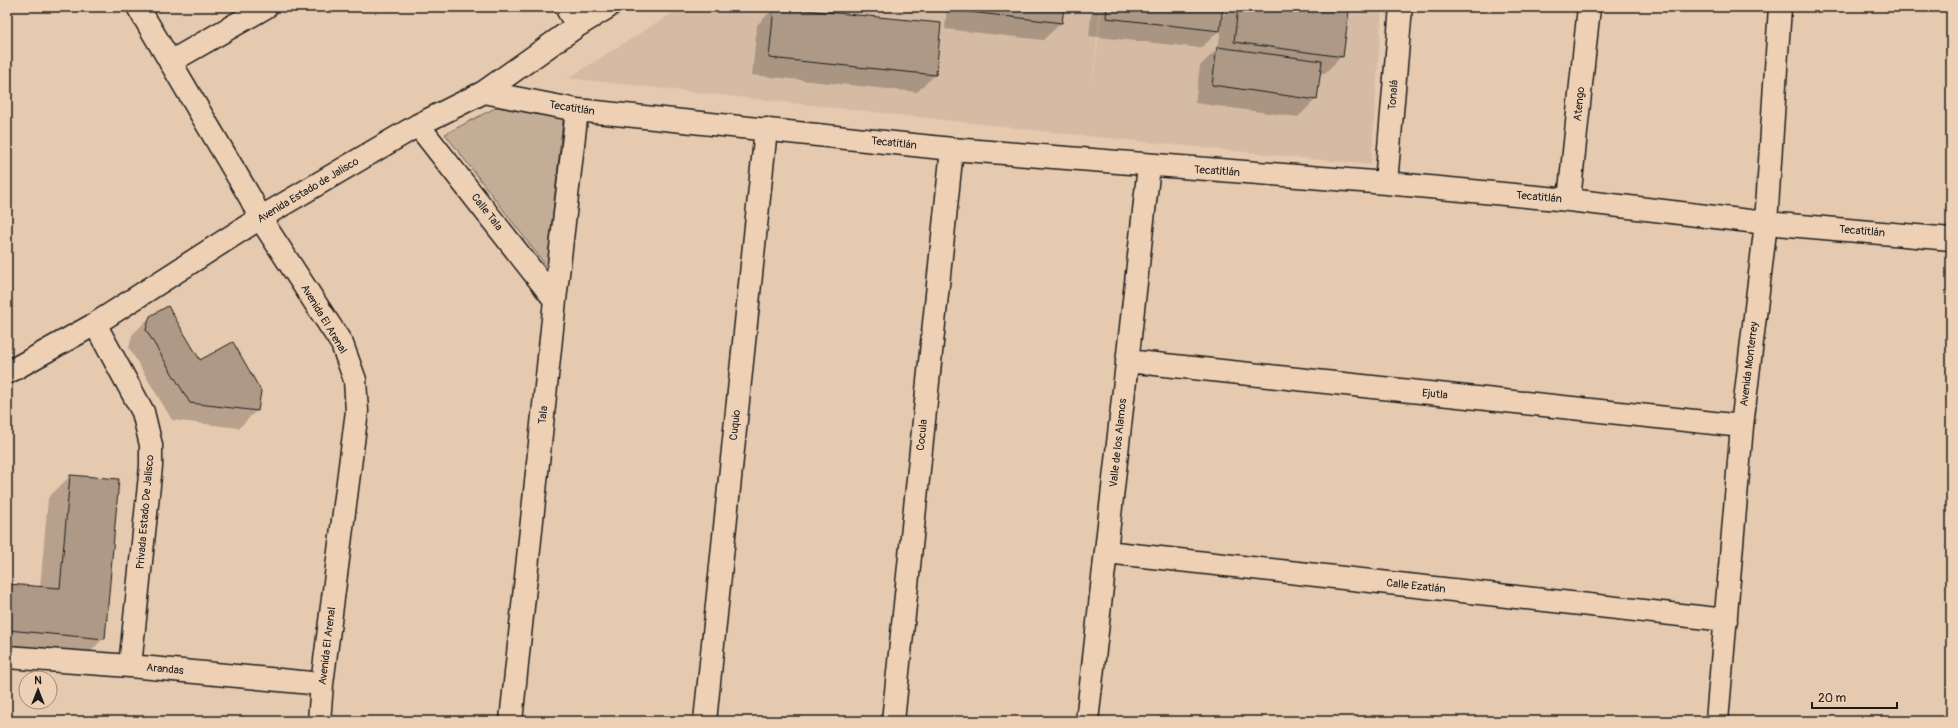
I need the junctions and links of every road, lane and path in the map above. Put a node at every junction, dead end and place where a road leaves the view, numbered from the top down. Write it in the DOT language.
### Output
graph roads {
  1 [pos="138,7"];
  2 [pos="266,7"];
  3 [pos="566,7"];
  4 [pos="608,7"];
  5 [pos="1401,7"];
  6 [pos="1589,7"];
  7 [pos="1780,7"];
  8 [pos="576,26"];
  9 [pos="170,62"];
  10 [pos="484,92"];
  11 [pos="577,110"];
  12 [pos="418,125"];
  13 [pos="766,129"];
  14 [pos="952,149"];
  15 [pos="1149,166"];
  16 [pos="1386,184"];
  17 [pos="1569,200"];
  18 [pos="260,218"];
  19 [pos="1766,223"];
  20 [pos="1951,239"];
  21 [pos="555,300"];
  22 [pos="95,324"];
  23 [pos="1127,361"];
  24 [pos="7,373"];
  25 [pos="1742,426"];
  26 [pos="1106,552"];
  27 [pos="1726,620"];
  28 [pos="7,657"];
  29 [pos="130,666"];
  30 [pos="322,684"];
  31 [pos="319,721"];
  32 [pos="512,721"];
  33 [pos="705,721"];
  34 [pos="893,721"];
  35 [pos="1087,721"];
  36 [pos="1717,721"];
  1 -- 9 [label="street, Avenida El Arenal"];
  2 -- 9 [label="street"];
  3 -- 8 [label="street"];
  4 -- 8 [label="street, Avenida Estado de Jalisco"];
  5 -- 16 [label="street, Tonalá"];
  6 -- 17 [label="street, Atengo"];
  7 -- 19 [label="street, Avenida Monterrey"];
  8 -- 10 [label="street, Avenida Estado de Jalisco"];
  9 -- 18 [label="street, Avenida El Arenal"];
  10 -- 11 [label="street, Tecatitlán"];
  10 -- 12 [label="street, Avenida Estado de Jalisco"];
  11 -- 13 [label="street, Tecatitlán"];
  11 -- 21 [label="street, Tala"];
  12 -- 18 [label="street, Avenida Estado de Jalisco"];
  12 -- 21 [label="street, Calle Tala"];
  13 -- 14 [label="street, Tecatitlán"];
  13 -- 33 [label="street, Cuquio"];
  14 -- 15 [label="street, Tecatitlán"];
  14 -- 34 [label="street, Cocula"];
  15 -- 16 [label="street, Tecatitlán"];
  15 -- 23 [label="street, Valle de los Alamos"];
  16 -- 17 [label="street, Tecatitlán"];
  17 -- 19 [label="street, Tecatitlán"];
  18 -- 22 [label="street, Avenida Estado de Jalisco"];
  18 -- 30 [label="street, Avenida El Arenal"];
  19 -- 20 [label="street, Tecatitlán"];
  19 -- 25 [label="street, Avenida Monterrey"];
  21 -- 32 [label="street, Tala"];
  22 -- 24 [label="street, Avenida Estado de Jalisco"];
  22 -- 29 [label="street, Privada Estado De Jalisco"];
  23 -- 25 [label="street, Ejutla"];
  23 -- 26 [label="street, Valle de los Alamos"];
  25 -- 27 [label="street, Avenida Monterrey"];
  26 -- 27 [label="street, Calle Ezatlán"];
  26 -- 35 [label="street, Valle de los Alamos"];
  27 -- 36 [label="street, Avenida Monterrey"];
  28 -- 29 [label="street, Arandas"];
  29 -- 30 [label="street, Arandas"];
  30 -- 31 [label="street, Avenida El Arenal"];
}
